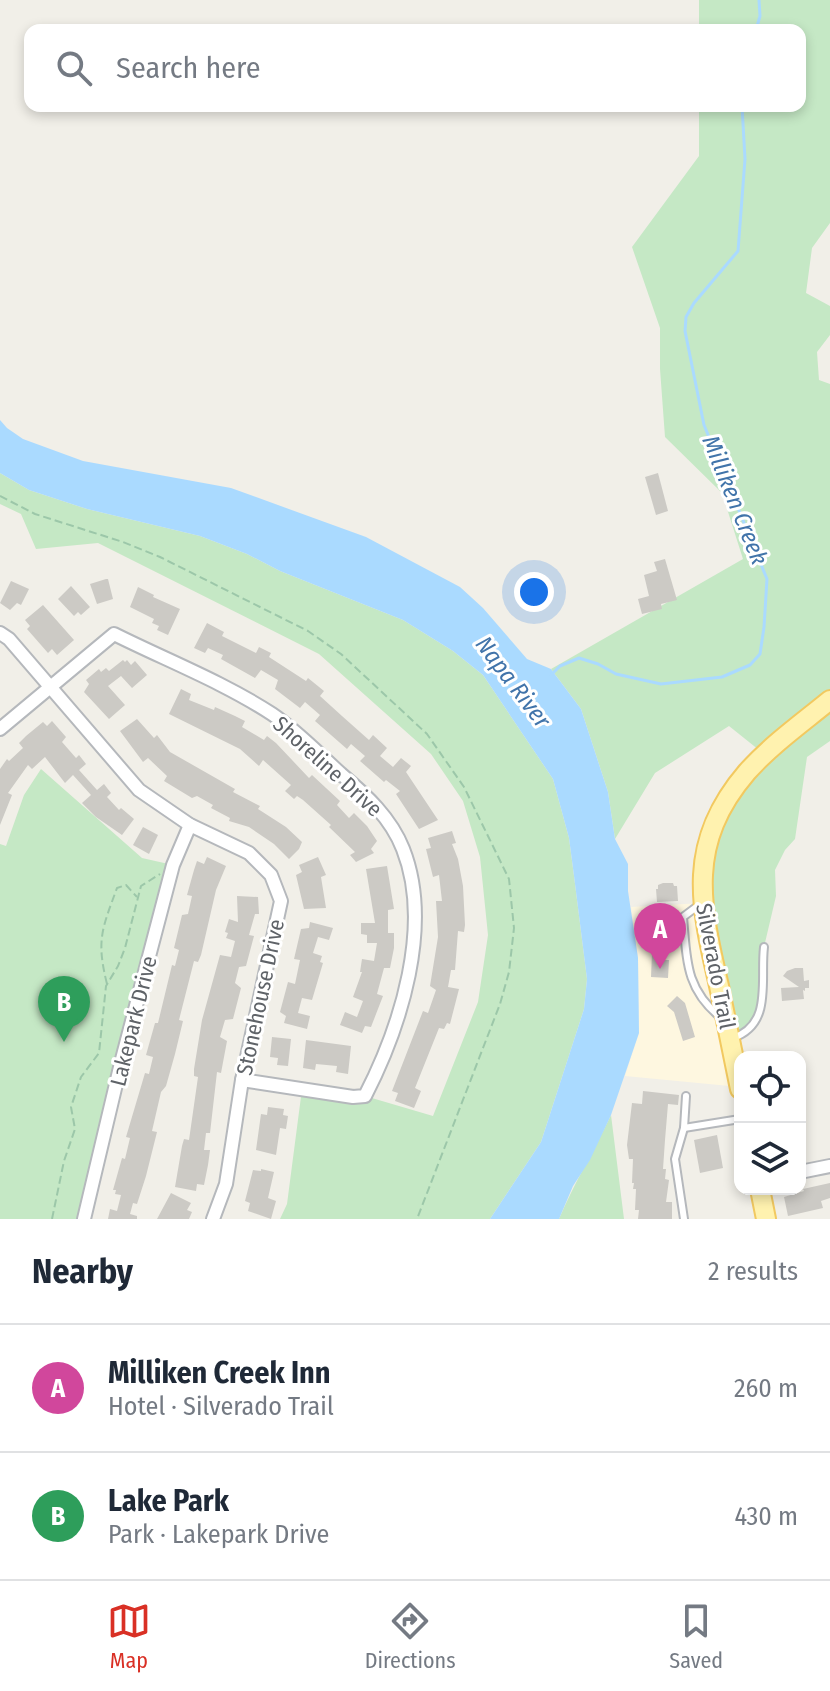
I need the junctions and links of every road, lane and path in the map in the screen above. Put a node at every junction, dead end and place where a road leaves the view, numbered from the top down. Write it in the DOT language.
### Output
graph roads {
  1 [pos="0,633"];
  2 [pos="50,687"];
  3 [pos="830,700"];
  4 [pos="0,729"];
  5 [pos="190,825"];
  6 [pos="173,865"];
  7 [pos="137,898"];
  8 [pos="703,903"];
  9 [pos="764,947"];
  10 [pos="107,984"];
  11 [pos="728,1031"];
  12 [pos="734,1060"];
  13 [pos="242,1080"];
  14 [pos="686,1096"];
  15 [pos="734,1120"];
  16 [pos="684,1128"];
  17 [pos="830,1166"];
  18 [pos="806,1171"];
  19 [pos="761,1195"];
  20 [pos="52,1219"];
  21 [pos="84,1219"];
  22 [pos="213,1219"];
  23 [pos="684,1219"];
  24 [pos="766,1219"];
  1 -- 2 [label="street, Stonehouse Drive"];
  2 -- 4 [label="street"];
  2 -- 5 [label="street, Stonehouse Drive"];
  2 -- 13 [label="street, Shoreline Drive"];
  3 -- 8 [label="main road, Silverado Trail"];
  5 -- 6 [label="street, Lakepark Drive"];
  5 -- 13 [label="street, Stonehouse Drive"];
  6 -- 7 [label="path"];
  6 -- 21 [label="street, Lakepark Drive"];
  7 -- 10 [label="path"];
  7 -- 10 [label="path"];
  8 -- 11 [label="main road, Silverado Trail"];
  8 -- 11 [label="lane"];
  9 -- 11 [label="lane"];
  10 -- 20 [label="path"];
  11 -- 12 [label="main road, Silverado Trail"];
  13 -- 22 [label="street, Stonehouse Drive"];
  14 -- 16 [label="lane"];
  15 -- 16 [label="lane"];
  16 -- 23 [label="lane"];
  17 -- 18 [label="street"];
  19 -- 24 [label="main road"];
}
